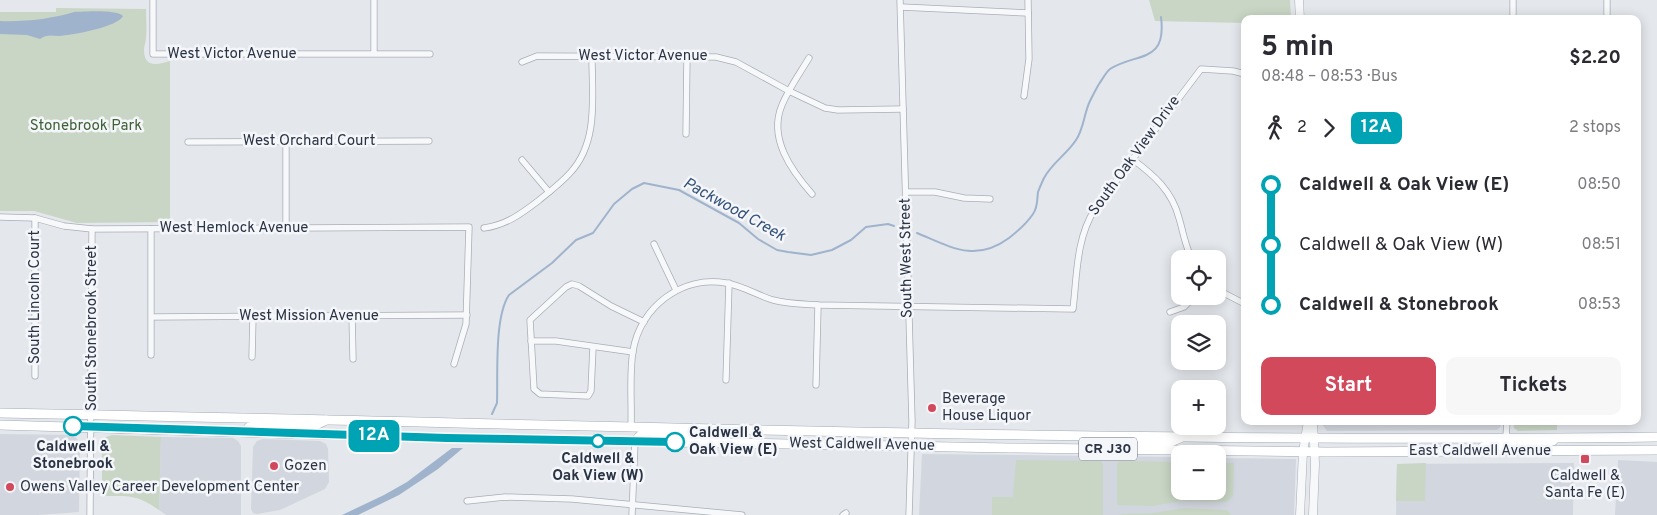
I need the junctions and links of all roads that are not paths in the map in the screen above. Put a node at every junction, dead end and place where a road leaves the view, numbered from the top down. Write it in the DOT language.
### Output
graph roads {
  1 [pos="153,0"];
  2 [pos="374,0"];
  3 [pos="1028,0"];
  4 [pos="1299,0"];
  5 [pos="1513,0"];
  6 [pos="1607,0"];
  7 [pos="900,3"];
  8 [pos="1028,13"];
  9 [pos="1300,15"];
  10 [pos="1513,15"];
  11 [pos="1607,15"];
  12 [pos="374,53"];
  13 [pos="430,54"];
  14 [pos="687,56"];
  15 [pos="592,57"];
  16 [pos="809,58"];
  17 [pos="522,62"];
  18 [pos="1241,73"];
  19 [pos="789,91"];
  20 [pos="1024,96"];
  21 [pos="903,109"];
  22 [pos="686,134"];
  23 [pos="286,141"];
  24 [pos="429,141"];
  25 [pos="188,142"];
  26 [pos="1132,159"];
  27 [pos="522,160"];
  28 [pos="549,192"];
  29 [pos="906,192"];
  30 [pos="812,194"];
  31 [pos="990,199"];
  32 [pos="0,217"];
  33 [pos="35,218"];
  34 [pos="286,228"];
  35 [pos="484,228"];
  36 [pos="92,229"];
  37 [pos="151,229"];
  38 [pos="654,244"];
  39 [pos="1189,250"];
  40 [pos="729,283"];
  41 [pos="676,290"];
  42 [pos="1226,294"];
  43 [pos="1241,302"];
  44 [pos="818,305"];
  45 [pos="1186,305"];
  46 [pos="908,307"];
  47 [pos="1170,312"];
  48 [pos="352,315"];
  49 [pos="467,315"];
  50 [pos="253,316"];
  51 [pos="152,317"];
  52 [pos="644,322"];
  53 [pos="531,341"];
  54 [pos="593,347"];
  55 [pos="633,352"];
  56 [pos="151,355"];
  57 [pos="252,357"];
  58 [pos="353,359"];
  59 [pos="454,364"];
  60 [pos="35,376"];
  61 [pos="726,380"];
  62 [pos="816,385"];
  63 [pos="0,413"];
  64 [pos="92,414"];
  65 [pos="327,420"];
  66 [pos="0,424"];
  67 [pos="1307,425"];
  68 [pos="1313,425"];
  69 [pos="1507,425"];
  70 [pos="92,426"];
  71 [pos="631,427"];
  72 [pos="712,429"];
  73 [pos="245,432"];
  74 [pos="912,433"];
  75 [pos="1657,436"];
  76 [pos="1184,437"];
  77 [pos="1506,437"];
  78 [pos="1304,438"];
  79 [pos="1567,438"];
  80 [pos="1315,439"];
  81 [pos="635,442"];
  82 [pos="912,446"];
  83 [pos="1106,449"];
  84 [pos="1657,450"];
  85 [pos="1303,452"];
  86 [pos="1315,452"];
  87 [pos="1479,452"];
  88 [pos="467,501"];
  89 [pos="632,504"];
  90 [pos="90,515"];
  91 [pos="632,515"];
  92 [pos="742,515"];
  93 [pos="909,515"];
  94 [pos="1300,515"];
  95 [pos="1314,515"];
  1 -- 12 [label="street, West Victor Avenue"];
  2 -- 12 [label="street"];
  3 -- 8 [label="street"];
  4 -- 9 [label="street"];
  5 -- 10 [label="street"];
  6 -- 11 [label="street"];
  7 -- 8 [label="street"];
  7 -- 21 [label="street, South West Street"];
  8 -- 20 [label="street"];
  12 -- 13 [label="street, West Victor Avenue"];
  14 -- 15 [label="street, West Victor Avenue"];
  14 -- 19 [label="street, West Victor Avenue"];
  14 -- 22 [label="street"];
  15 -- 17 [label="street, West Victor Avenue"];
  15 -- 28 [label="street"];
  16 -- 19 [label="street"];
  18 -- 26 [label="street, South Oak View Drive"];
  19 -- 21 [label="street, West Victor Avenue"];
  19 -- 30 [label="street"];
  21 -- 29 [label="street, South West Street"];
  23 -- 24 [label="street, West Orchard Court"];
  23 -- 25 [label="street, West Orchard Court"];
  23 -- 34 [label="street"];
  26 -- 39 [label="street"];
  26 -- 46 [label="street, South Oak View Drive"];
  27 -- 28 [label="street"];
  28 -- 35 [label="street"];
  29 -- 31 [label="street"];
  29 -- 46 [label="street, South West Street"];
  32 -- 33 [label="street, West Hemlock Avenue"];
  33 -- 36 [label="street, West Hemlock Avenue"];
  33 -- 60 [label="street, South Lincoln Court"];
  34 -- 37 [label="street, West Hemlock Avenue"];
  34 -- 49 [label="street, West Hemlock Avenue"];
  36 -- 37 [label="street, West Hemlock Avenue"];
  36 -- 64 [label="street, South Stonebrook Street"];
  37 -- 51 [label="street"];
  38 -- 41 [label="street"];
  40 -- 41 [label="street"];
  40 -- 44 [label="street"];
  40 -- 61 [label="street"];
  41 -- 52 [label="street"];
  42 -- 43 [label="street"];
  44 -- 46 [label="street"];
  44 -- 62 [label="street"];
  45 -- 47 [label="street"];
  46 -- 74 [label="street, South West Street"];
  48 -- 49 [label="street, West Mission Avenue"];
  48 -- 50 [label="street, West Mission Avenue"];
  48 -- 58 [label="street"];
  49 -- 59 [label="street"];
  50 -- 51 [label="street, West Mission Avenue"];
  50 -- 57 [label="street"];
  51 -- 56 [label="street"];
  52 -- 53 [label="street"];
  52 -- 55 [label="street"];
  53 -- 54 [label="street"];
  53 -- 54 [label="street"];
  54 -- 55 [label="street"];
  55 -- 71 [label="street"];
  63 -- 64 [label="main road, West Caldwell Avenue / CR J30"];
  64 -- 65 [label="main road, West Caldwell Avenue / CR J30"];
  64 -- 70 [label="street, South Stonebrook Street"];
  65 -- 71 [label="main road, West Caldwell Avenue / CR J30"];
  65 -- 73 [label="main road"];
  66 -- 70 [label="main road, West Caldwell Avenue / CR J30"];
  67 -- 78 [label="street"];
  68 -- 80 [label="street"];
  69 -- 77 [label="street"];
  70 -- 73 [label="main road, West Caldwell Avenue / CR J30"];
  70 -- 90 [label="street, South Stonebrook Street"];
  71 -- 72 [label="main road, West Caldwell Avenue / CR J30"];
  72 -- 74 [label="main road, West Caldwell Avenue / CR J30"];
  72 -- 81 [label="main road"];
  73 -- 81 [label="main road, West Caldwell Avenue / CR J30"];
  74 -- 76 [label="main road, West Caldwell Avenue / CR J30"];
  74 -- 82 [label="street, South West Street"];
  75 -- 79 [label="main road, East Caldwell Avenue / CR J30"];
  76 -- 78 [label="main road, West Caldwell Avenue / CR J30"];
  76 -- 83 [label="main road"];
  77 -- 79 [label="main road, East Caldwell Avenue / CR J30"];
  77 -- 80 [label="main road, East Caldwell Avenue / CR J30"];
  78 -- 80 [label="main road, East Caldwell Avenue / CR J30"];
  78 -- 85 [label="street"];
  79 -- 87 [label="main road"];
  80 -- 86 [label="street"];
  81 -- 82 [label="main road, West Caldwell Avenue / CR J30"];
  81 -- 89 [label="street"];
  82 -- 83 [label="main road, West Caldwell Avenue / CR J30"];
  82 -- 93 [label="street, South West Street"];
  83 -- 85 [label="main road, West Caldwell Avenue / CR J30"];
  84 -- 87 [label="main road, East Caldwell Avenue / CR J30"];
  85 -- 86 [label="main road, East Caldwell Avenue / CR J30"];
  85 -- 94 [label="street"];
  86 -- 87 [label="main road, East Caldwell Avenue / CR J30"];
  86 -- 95 [label="street"];
  88 -- 89 [label="street"];
  89 -- 91 [label="street"];
  89 -- 92 [label="street"];
}
